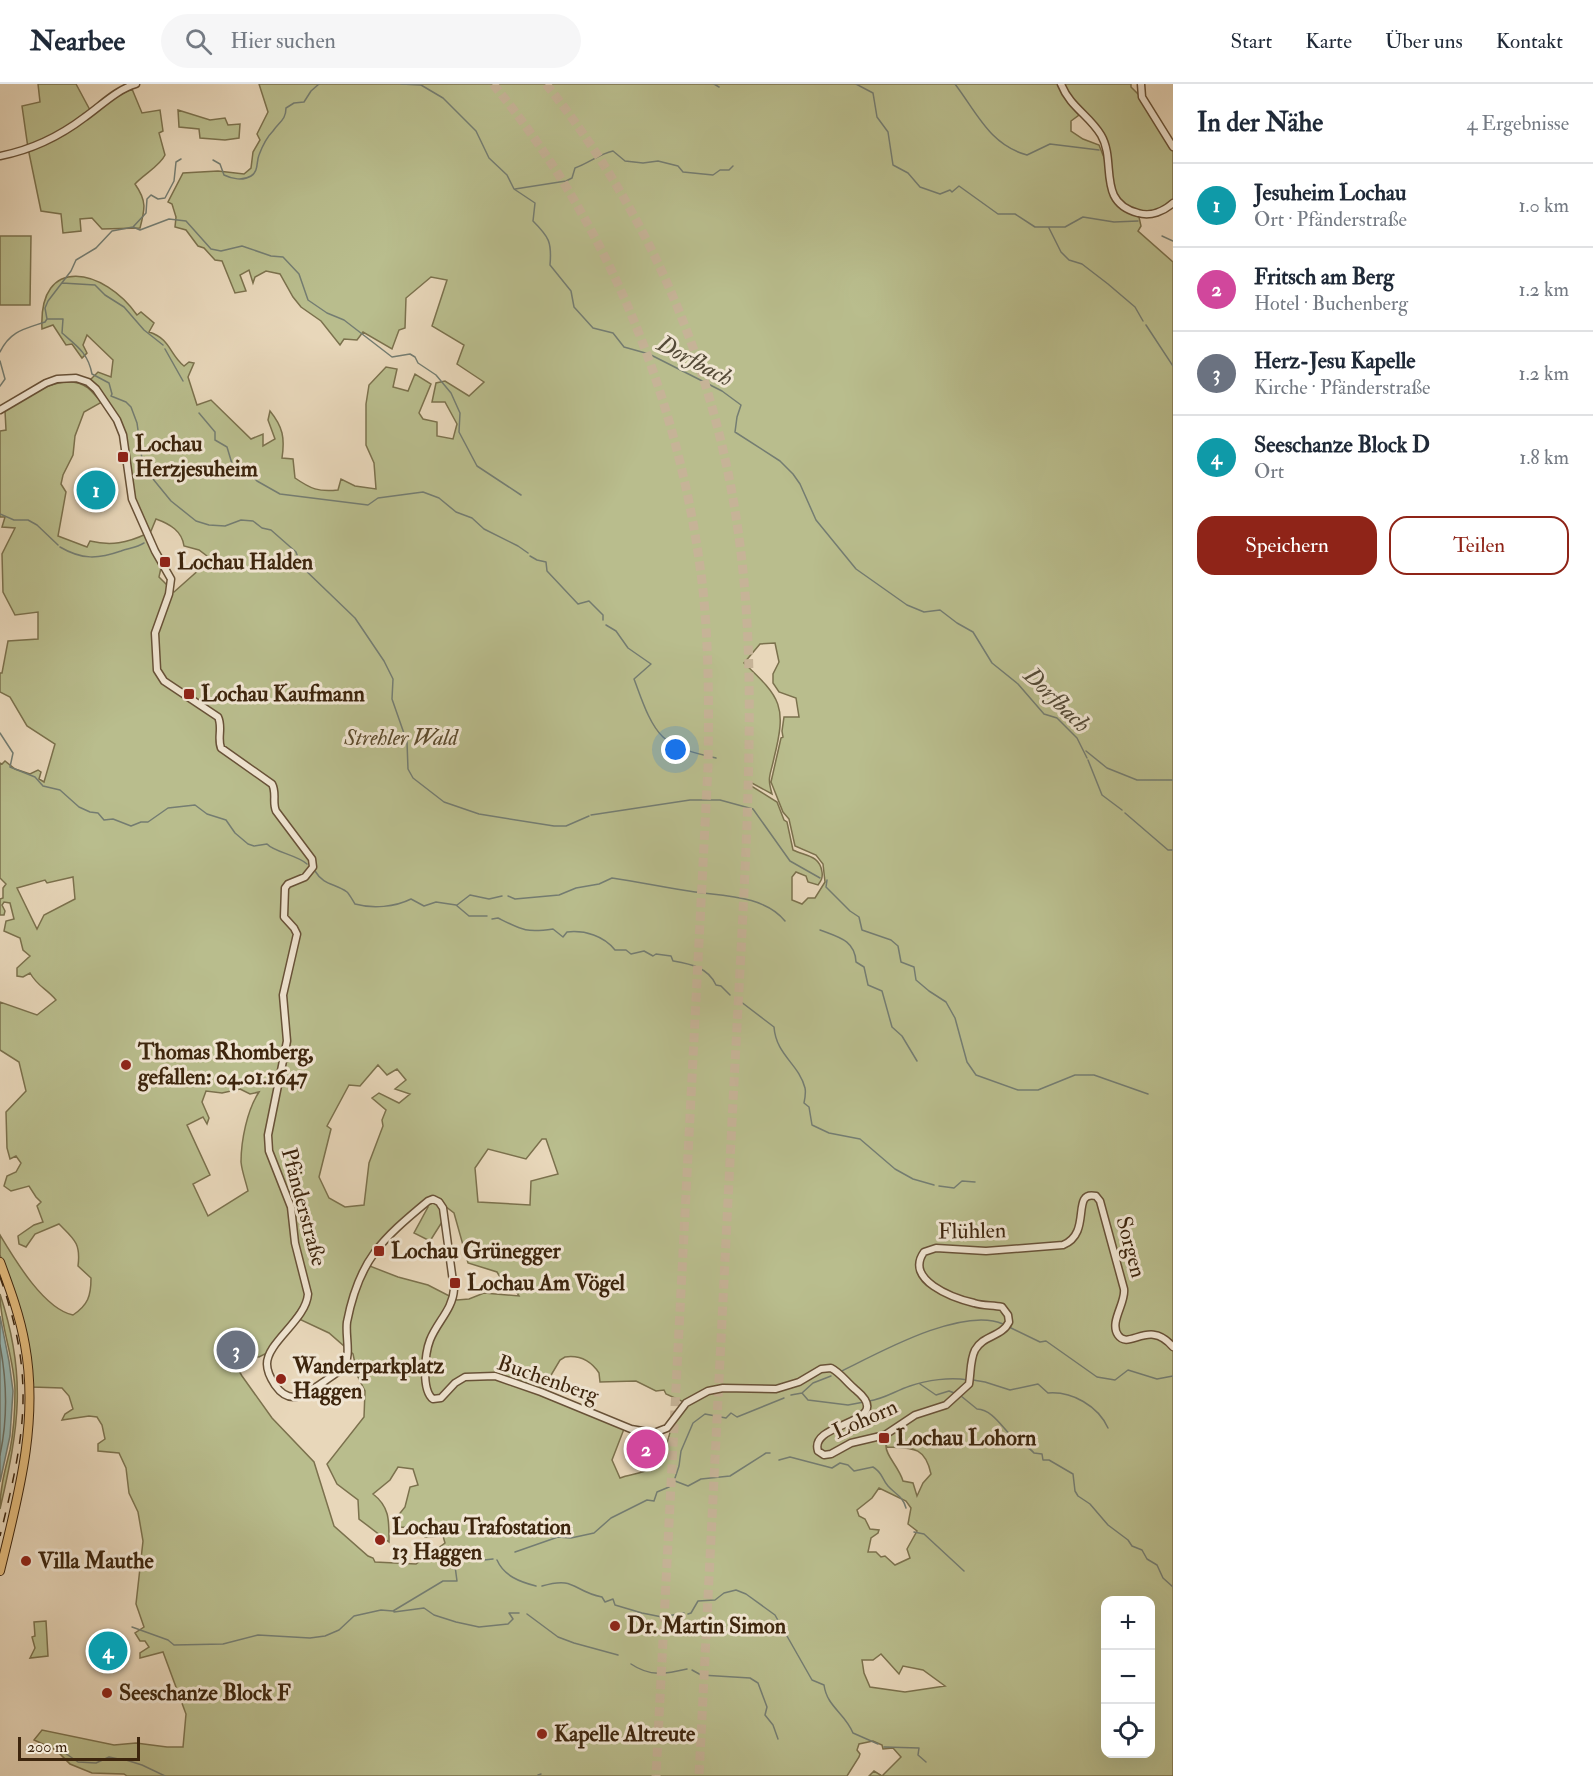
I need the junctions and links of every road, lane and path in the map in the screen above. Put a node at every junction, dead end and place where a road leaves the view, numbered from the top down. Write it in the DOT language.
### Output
graph roads {
  1 [pos="136,84"];
  2 [pos="1061,84"];
  3 [pos="1141,85"];
  4 [pos="1173,147"];
  5 [pos="0,156"];
  6 [pos="1173,203"];
  7 [pos="0,410"];
  8 [pos="1041,1247"];
  9 [pos="0,1262"];
  10 [pos="919,1270"];
  11 [pos="439,1325"];
  12 [pos="1173,1347"];
  13 [pos="686,1403"];
  14 [pos="0,1571"];
  1 -- 5 [label="street"];
  2 -- 6 [label="street"];
  3 -- 4 [label="street"];
  7 -- 11 [label="street, Pfänderstraße"];
  8 -- 10 [label="street, Flühlen"];
  8 -- 12 [label="street, Sorgen"];
  9 -- 14 [label="main road"];
  10 -- 13 [label="street, Lohorn"];
  11 -- 13 [label="street, Buchenberg"];
}
